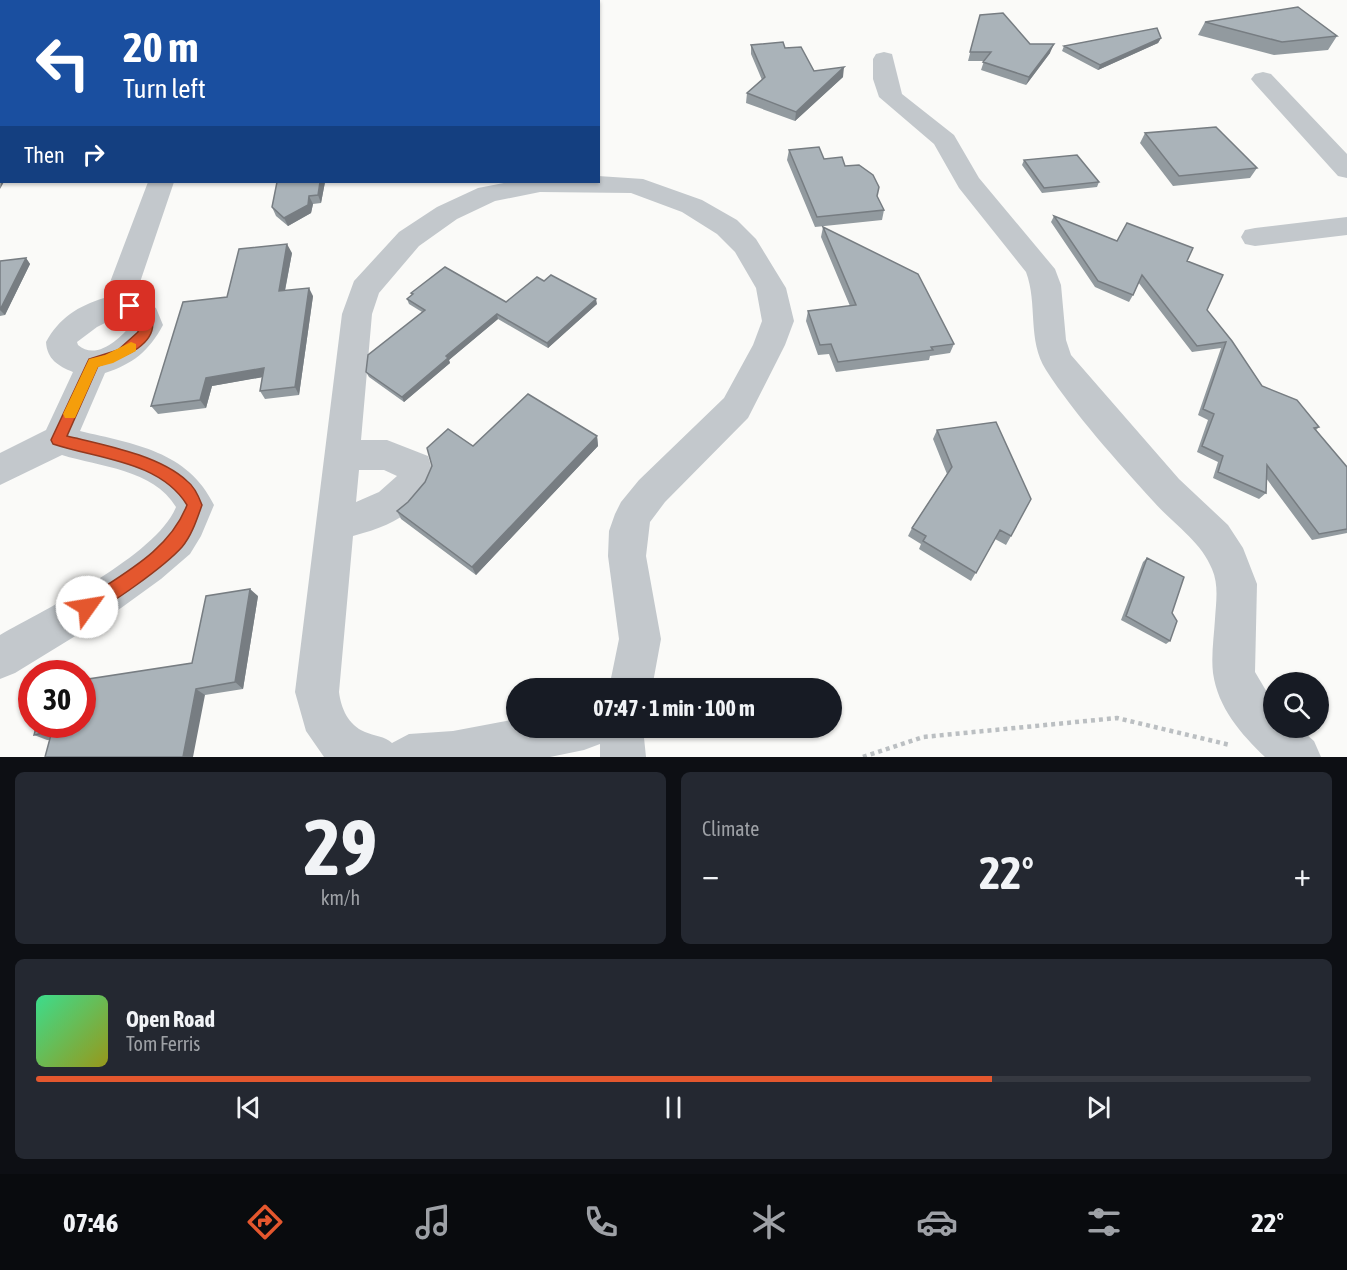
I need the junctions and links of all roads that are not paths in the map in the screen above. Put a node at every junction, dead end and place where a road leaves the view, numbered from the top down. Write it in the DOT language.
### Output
graph roads {
  1 [pos="884,60"];
  2 [pos="1263,79"];
  3 [pos="1347,170"];
  4 [pos="160,183"];
  5 [pos="1347,226"];
  6 [pos="1255,237"];
  7 [pos="117,306"];
  8 [pos="93,363"];
  9 [pos="58,440"];
  10 [pos="341,455"];
  11 [pos="0,470"];
  12 [pos="333,525"];
  13 [pos="0,658"];
  14 [pos="633,678"];
  15 [pos="534,738"];
  16 [pos="622,738"];
  17 [pos="375,757"];
  18 [pos="409,757"];
  19 [pos="623,757"];
  20 [pos="1298,757"];
  1 -- 20 [label="street"];
  2 -- 3 [label="street"];
  4 -- 7 [label="street"];
  5 -- 6 [label="street"];
  7 -- 8 [label="street"];
  7 -- 8 [label="street"];
  8 -- 9 [label="street"];
  9 -- 11 [label="street"];
  9 -- 13 [label="street"];
  10 -- 12 [label="street"];
  10 -- 12 [label="street"];
  10 -- 14 [label="street"];
  12 -- 17 [label="street"];
  15 -- 18 [label="street"];
  16 -- 19 [label="street"];
}
